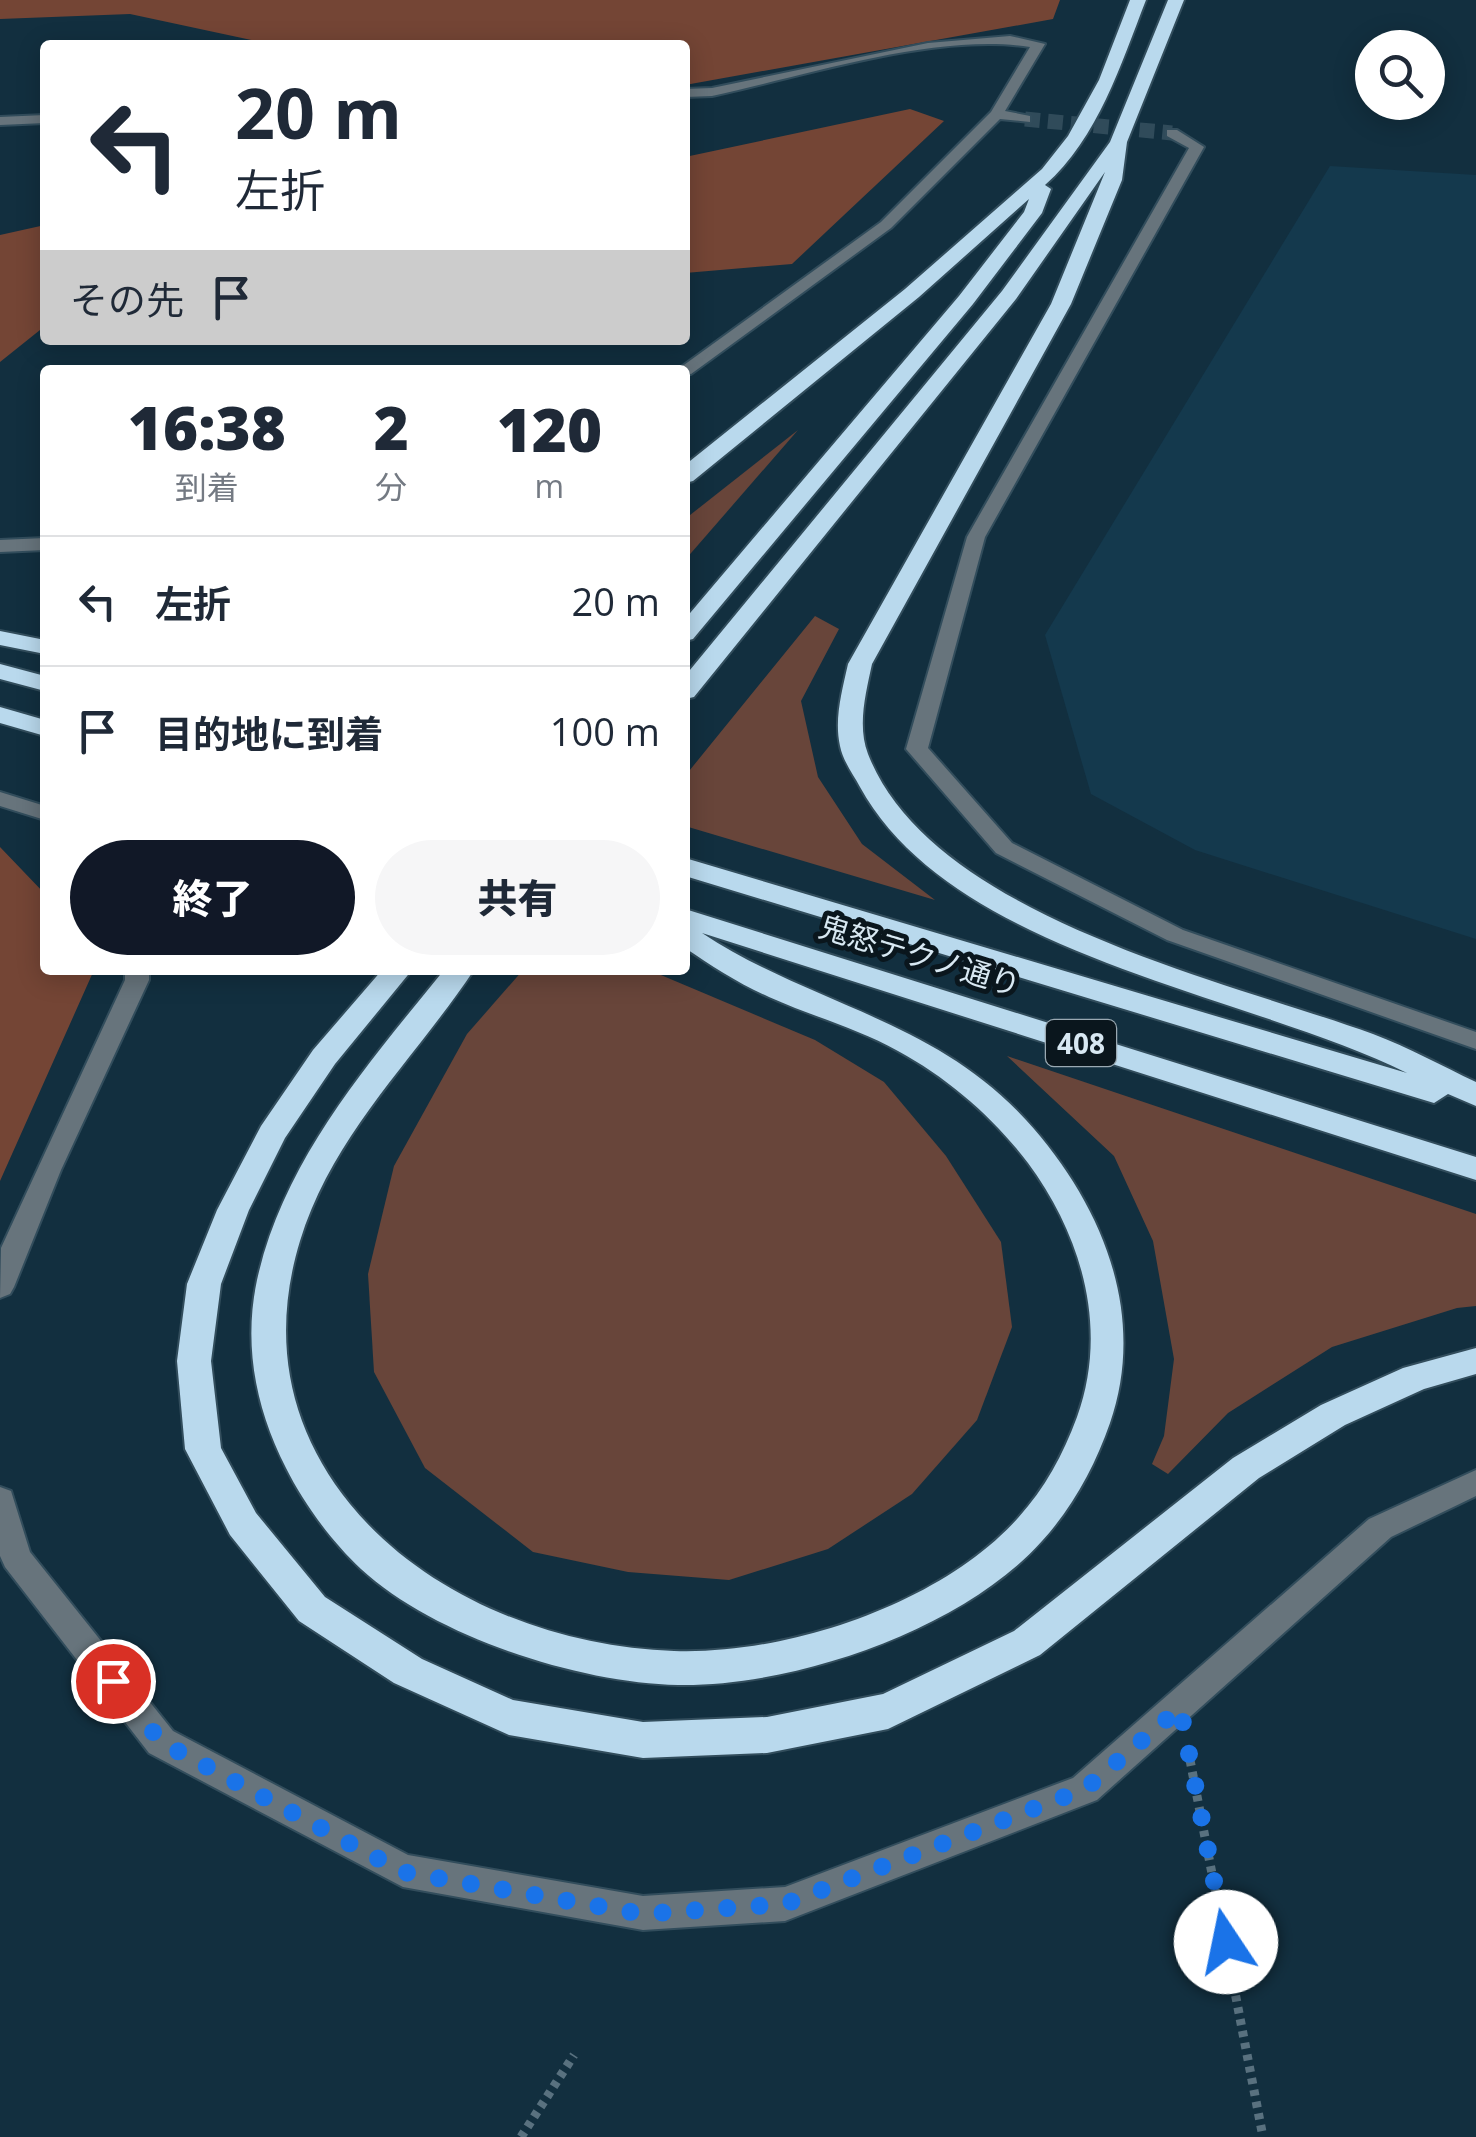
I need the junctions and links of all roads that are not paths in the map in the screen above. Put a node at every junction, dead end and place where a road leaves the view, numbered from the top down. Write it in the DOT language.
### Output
graph roads {
  1 [pos="1138,0"];
  2 [pos="1176,0"];
  3 [pos="690,92"];
  4 [pos="997,114"];
  5 [pos="40,119"];
  6 [pos="1026,119"];
  7 [pos="0,120"];
  8 [pos="1172,134"];
  9 [pos="1118,142"];
  10 [pos="1048,173"];
  11 [pos="690,366"];
  12 [pos="690,472"];
  13 [pos="40,544"];
  14 [pos="0,546"];
  15 [pos="690,628"];
  16 [pos="0,638"];
  17 [pos="40,646"];
  18 [pos="0,671"];
  19 [pos="40,683"];
  20 [pos="690,686"];
  21 [pos="0,715"];
  22 [pos="40,727"];
  23 [pos="0,799"];
  24 [pos="40,811"];
  25 [pos="690,869"];
  26 [pos="690,920"];
  27 [pos="690,938"];
  28 [pos="136,975"];
  29 [pos="394,975"];
  30 [pos="456,975"];
  31 [pos="1476,1041"];
  32 [pos="1476,1095"];
  33 [pos="1476,1104"];
  34 [pos="1476,1169"];
  35 [pos="0,1287"];
  36 [pos="1476,1360"];
  37 [pos="1476,1482"];
  38 [pos="0,1500"];
  1 -- 10 [label="highway"];
  2 -- 9 [label="highway"];
  3 -- 4 [label="street"];
  4 -- 6 [label="street"];
  4 -- 11 [label="street"];
  5 -- 7 [label="street"];
  8 -- 31 [label="street"];
  9 -- 20 [label="highway"];
  9 -- 32 [label="highway"];
  10 -- 12 [label="highway"];
  10 -- 15 [label="highway"];
  13 -- 14 [label="street"];
  16 -- 17 [label="highway"];
  18 -- 19 [label="highway"];
  21 -- 22 [label="highway"];
  23 -- 24 [label="street"];
  25 -- 33 [label="highway, 鬼怒テクノ通り / 408"];
  26 -- 34 [label="highway, 鬼怒テクノ通り / 408"];
  27 -- 30 [label="highway"];
  28 -- 35 [label="street"];
  29 -- 36 [label="highway"];
  37 -- 38 [label="street"];
}
